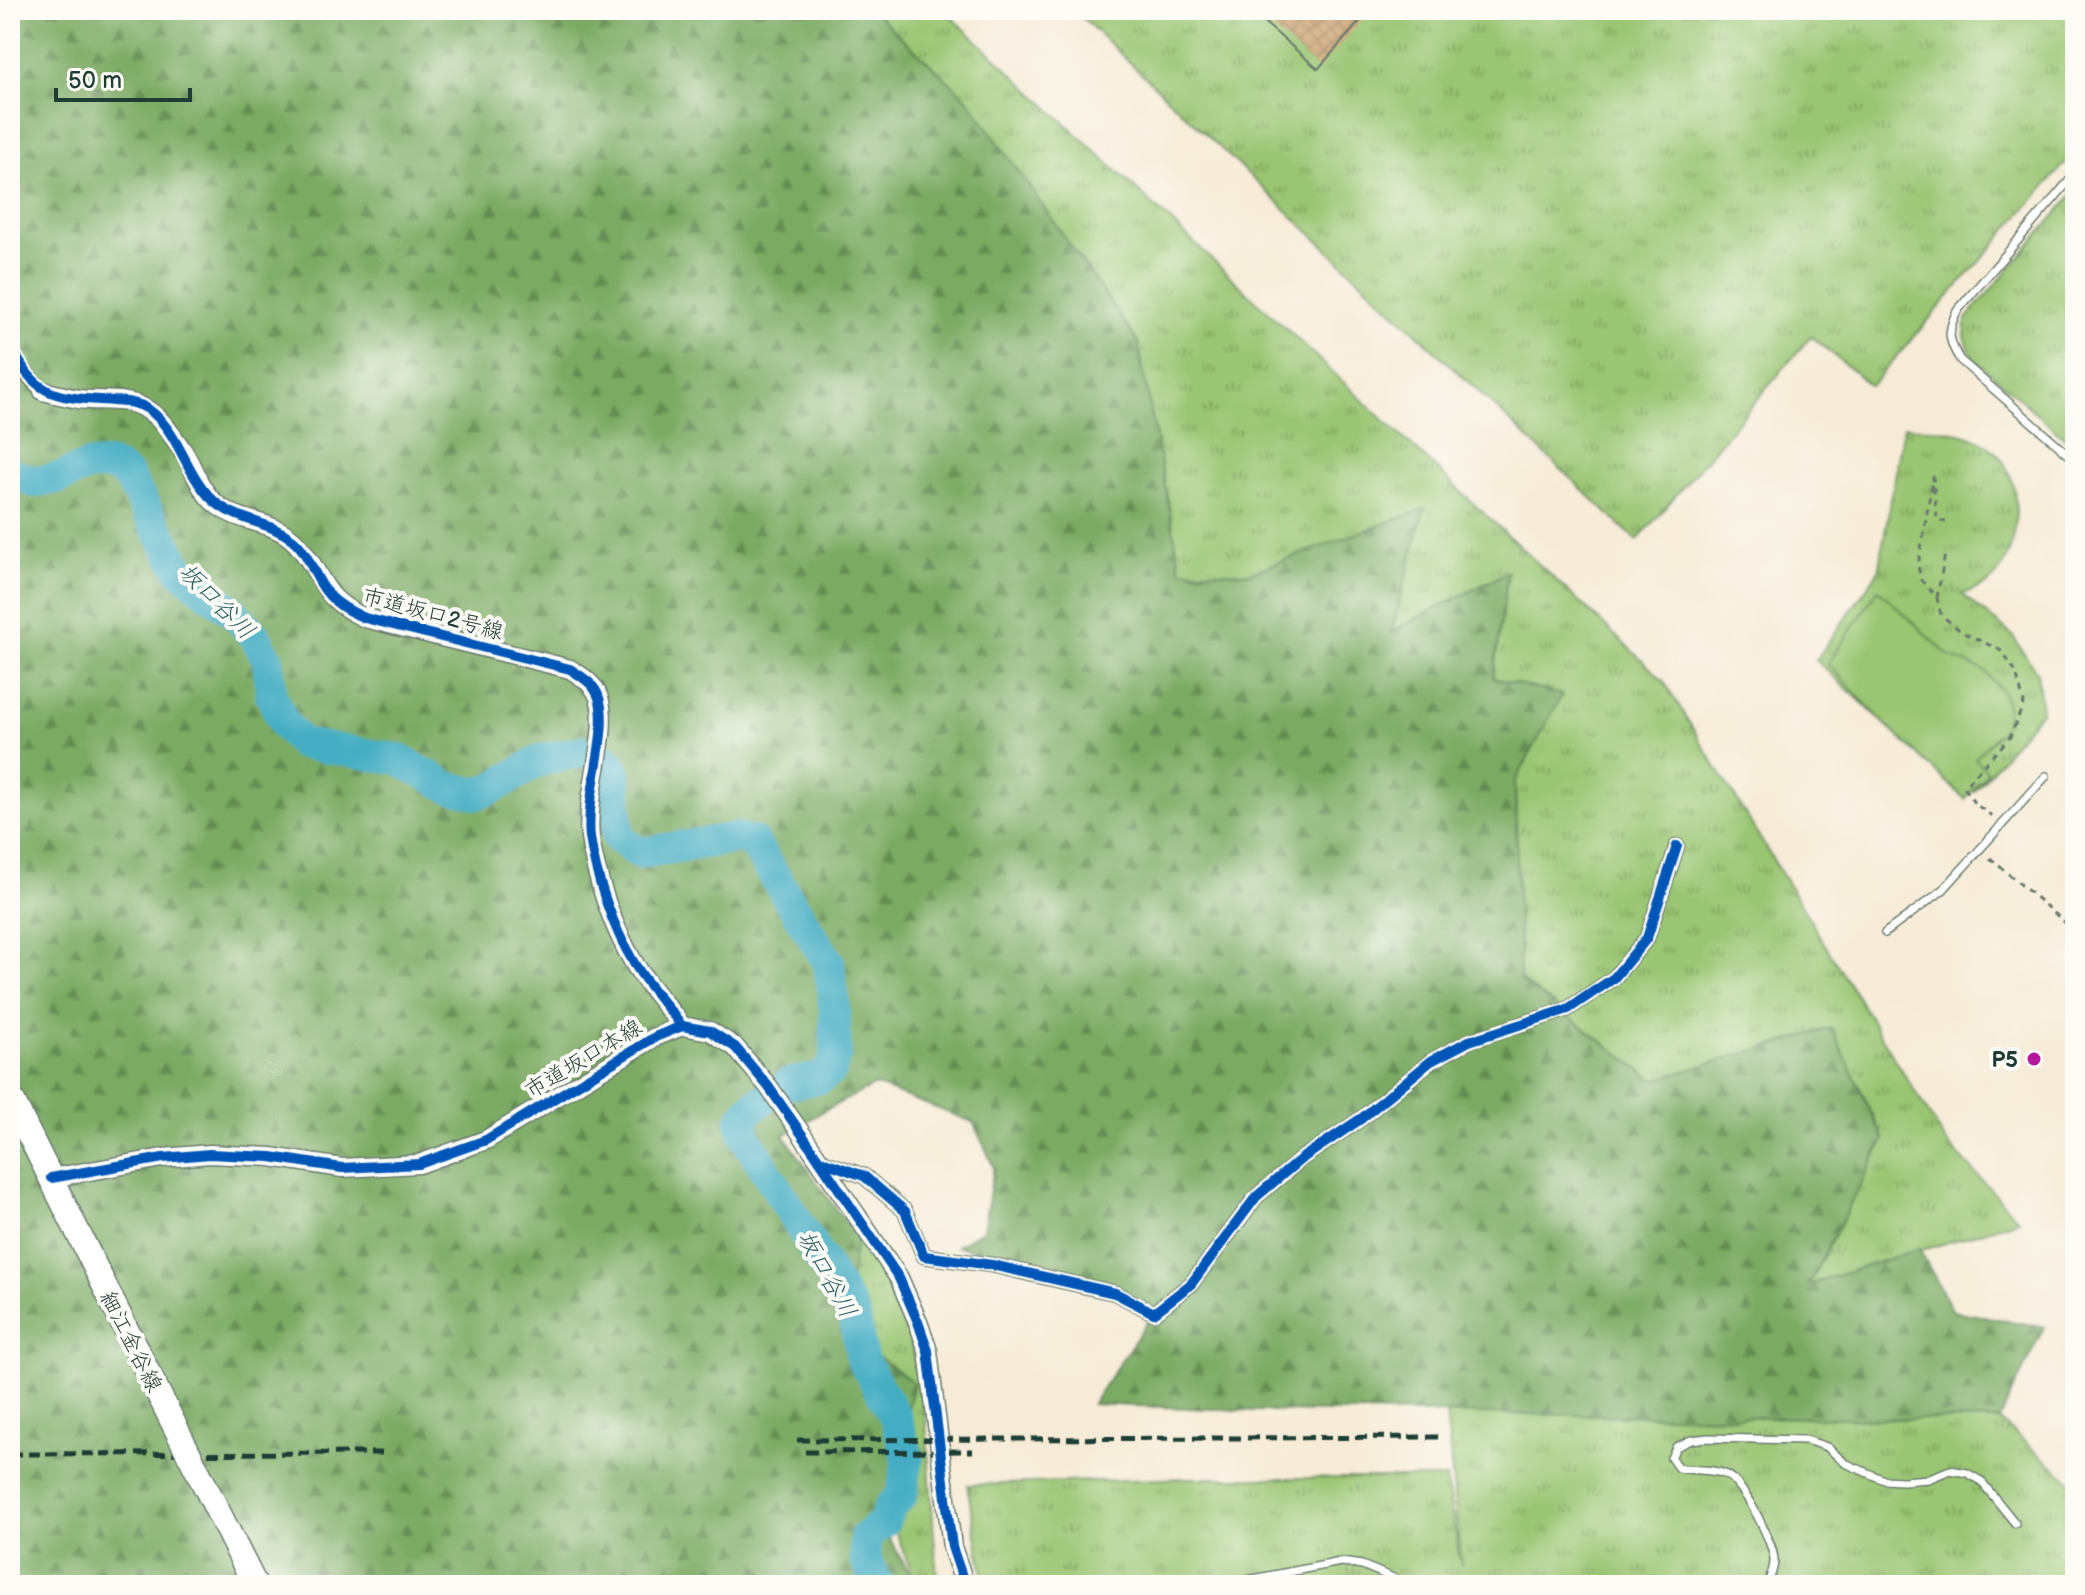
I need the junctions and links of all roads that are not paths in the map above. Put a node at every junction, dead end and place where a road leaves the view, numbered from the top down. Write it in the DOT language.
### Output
graph roads {
  1 [pos="2075,174"];
  2 [pos="10,344"];
  3 [pos="43,391"];
  4 [pos="2075,460"];
  5 [pos="2046,776"];
  6 [pos="1677,846"];
  7 [pos="1885,933"];
  8 [pos="682,1026"];
  9 [pos="10,1096"];
  10 [pos="819,1160"];
  11 [pos="51,1178"];
  12 [pos="2015,1523"];
  13 [pos="1234,1584"];
  14 [pos="255,1585"];
  15 [pos="965,1585"];
  16 [pos="1410,1585"];
  17 [pos="1767,1585"];
  1 -- 4 [label="lane"];
  2 -- 3 [label="street, 市道坂口2号線"];
  3 -- 8 [label="street, 市道坂口2号線"];
  5 -- 7 [label="lane"];
  6 -- 10 [label="street"];
  8 -- 10 [label="street"];
  8 -- 11 [label="street, 市道坂口本線"];
  9 -- 11 [label="main road, 細江金谷線"];
  10 -- 15 [label="street"];
  11 -- 14 [label="main road, 細江金谷線, bridge"];
  12 -- 17 [label="lane"];
  13 -- 16 [label="lane"];
}
